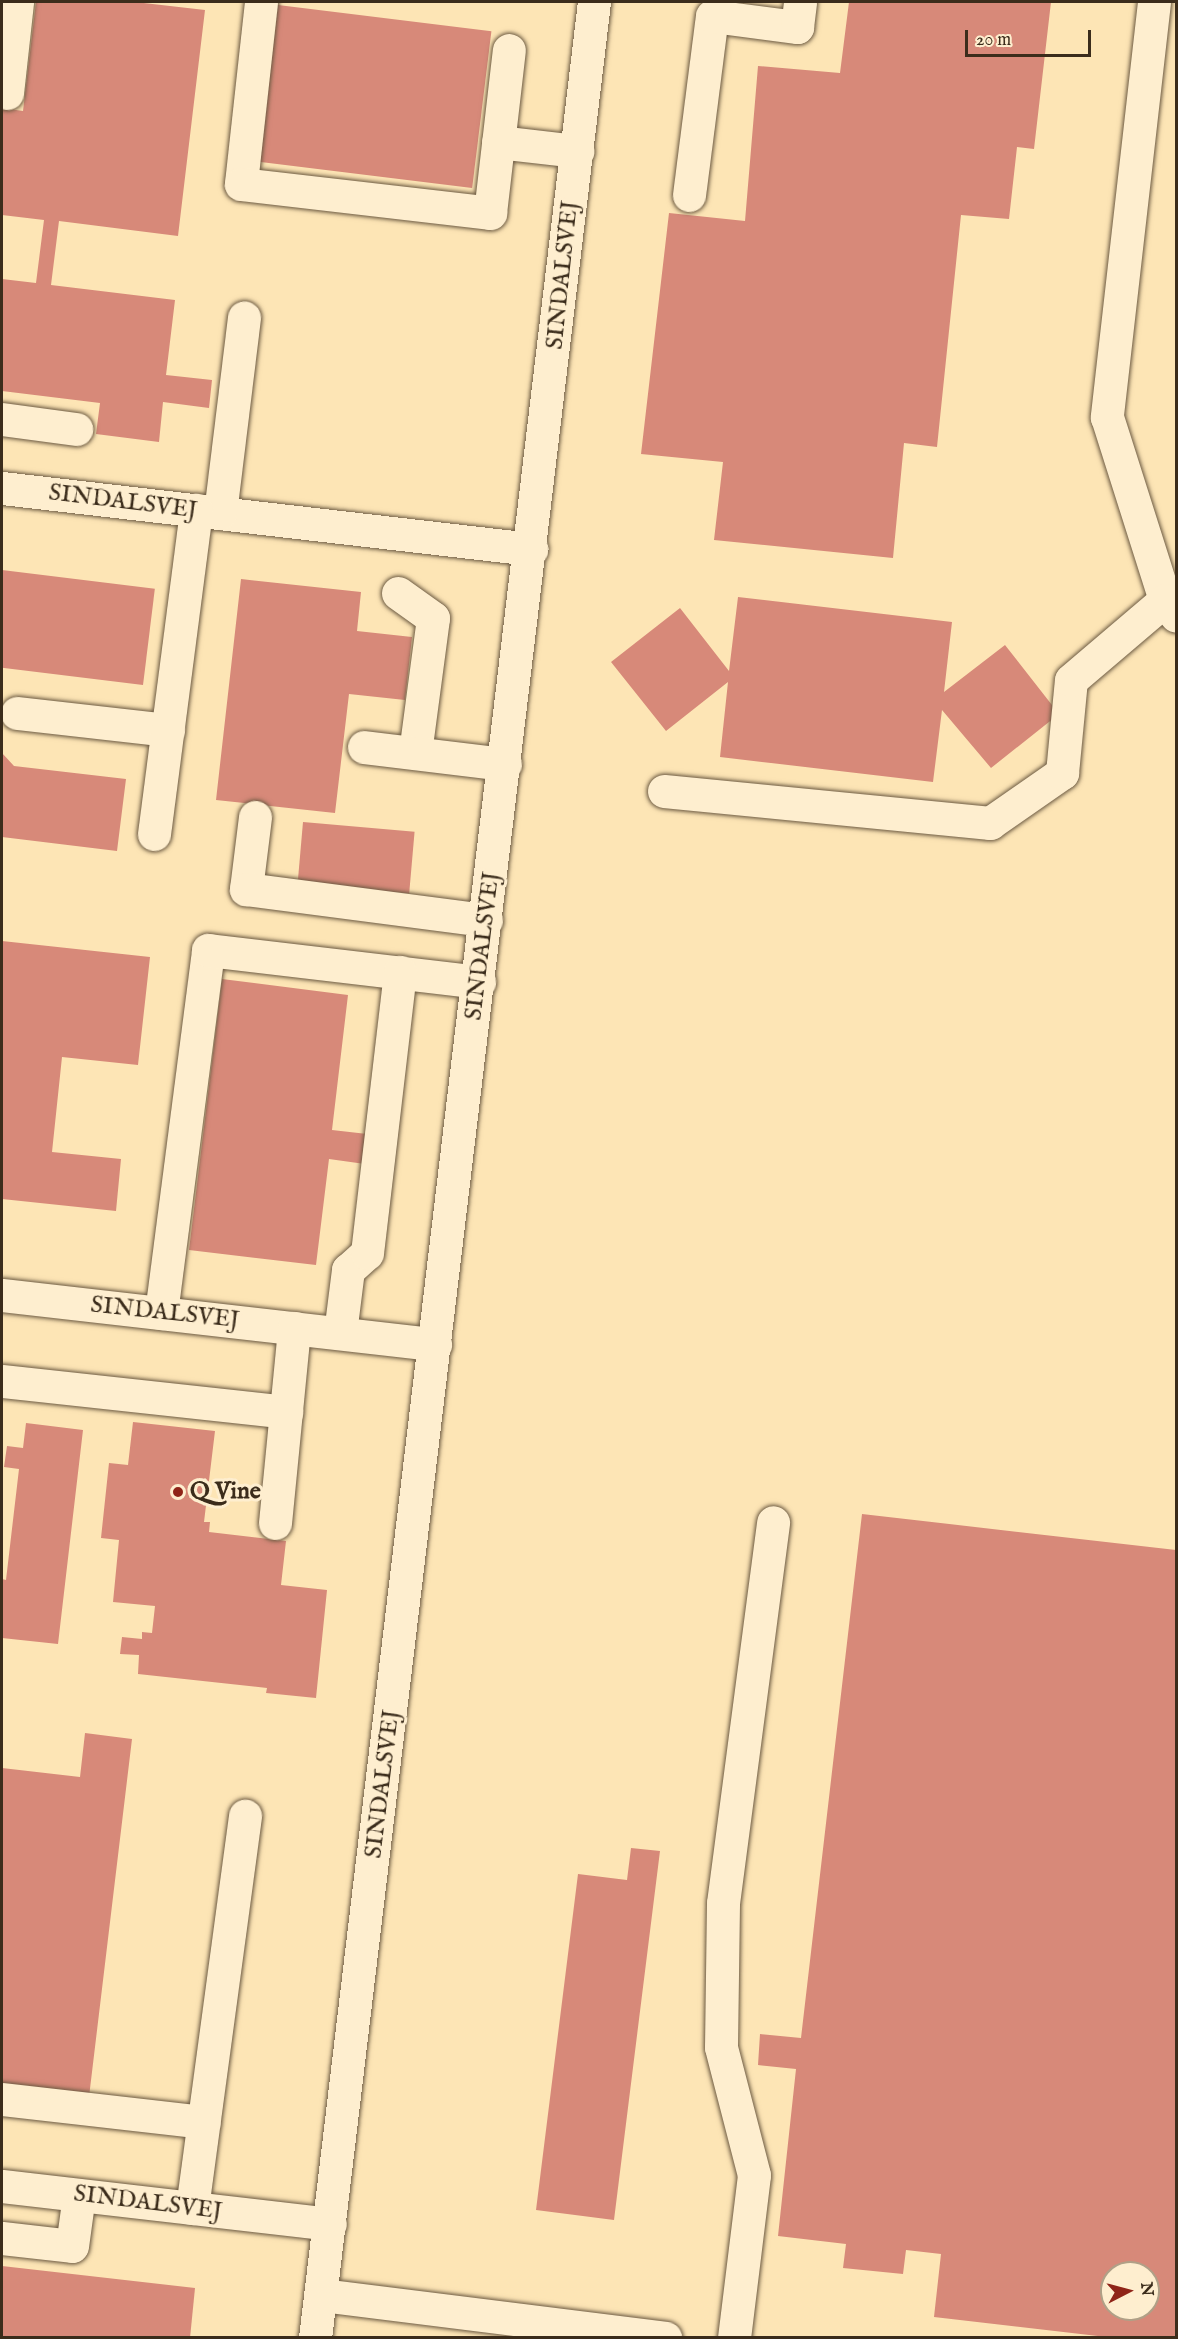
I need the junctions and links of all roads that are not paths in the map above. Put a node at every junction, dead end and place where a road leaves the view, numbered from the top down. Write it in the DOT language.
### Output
graph roads {
  1 [pos="17,2"];
  2 [pos="261,2"];
  3 [pos="594,2"];
  4 [pos="800,2"];
  5 [pos="1154,2"];
  6 [pos="508,50"];
  7 [pos="7,93"];
  8 [pos="498,142"];
  9 [pos="577,151"];
  10 [pos="689,195"];
  11 [pos="244,316"];
  12 [pos="2,420"];
  13 [pos="76,429"];
  14 [pos="2,488"];
  15 [pos="208,512"];
  16 [pos="531,549"];
  17 [pos="398,593"];
  18 [pos="1171,608"];
  19 [pos="17,713"];
  20 [pos="168,730"];
  21 [pos="364,747"];
  22 [pos="415,753"];
  23 [pos="505,764"];
  24 [pos="664,791"];
  25 [pos="255,817"];
  26 [pos="154,834"];
  27 [pos="486,920"];
  28 [pos="400,972"];
  29 [pos="479,982"];
  30 [pos="2,1295"];
  31 [pos="161,1313"];
  32 [pos="294,1328"];
  33 [pos="340,1333"];
  34 [pos="435,1344"];
  35 [pos="2,1381"];
  36 [pos="285,1412"];
  37 [pos="772,1522"];
  38 [pos="275,1523"];
  39 [pos="245,1816"];
  40 [pos="2,2099"];
  41 [pos="204,2122"];
  42 [pos="2,2186"];
  43 [pos="79,2194"];
  44 [pos="192,2208"];
  45 [pos="330,2224"];
  46 [pos="2,2238"];
  47 [pos="321,2295"];
  48 [pos="315,2337"];
  49 [pos="666,2337"];
  50 [pos="734,2337"];
  1 -- 7 [label="street"];
  2 -- 8 [label="street"];
  3 -- 9 [label="street, SINDALSVEJ"];
  4 -- 10 [label="street"];
  5 -- 18 [label="street"];
  6 -- 8 [label="street"];
  8 -- 9 [label="street"];
  9 -- 16 [label="street, SINDALSVEJ"];
  11 -- 15 [label="street"];
  12 -- 13 [label="street"];
  14 -- 15 [label="street, SINDALSVEJ"];
  15 -- 16 [label="street, SINDALSVEJ"];
  15 -- 20 [label="street"];
  16 -- 23 [label="street, SINDALSVEJ"];
  17 -- 22 [label="street"];
  18 -- 24 [label="street"];
  19 -- 20 [label="street"];
  20 -- 26 [label="street"];
  21 -- 22 [label="street"];
  22 -- 23 [label="street"];
  23 -- 27 [label="street, SINDALSVEJ"];
  25 -- 27 [label="street"];
  27 -- 29 [label="street, SINDALSVEJ"];
  28 -- 29 [label="street"];
  28 -- 31 [label="street"];
  28 -- 33 [label="street"];
  29 -- 34 [label="street, SINDALSVEJ"];
  30 -- 31 [label="street, SINDALSVEJ"];
  31 -- 32 [label="street, SINDALSVEJ"];
  32 -- 33 [label="street, SINDALSVEJ"];
  32 -- 36 [label="street"];
  33 -- 34 [label="street, SINDALSVEJ"];
  34 -- 45 [label="street, SINDALSVEJ"];
  35 -- 36 [label="street"];
  36 -- 38 [label="street"];
  37 -- 50 [label="street"];
  39 -- 41 [label="street"];
  40 -- 41 [label="street"];
  41 -- 44 [label="street"];
  42 -- 43 [label="street, SINDALSVEJ"];
  43 -- 44 [label="street, SINDALSVEJ"];
  43 -- 46 [label="street"];
  44 -- 45 [label="street, SINDALSVEJ"];
  45 -- 47 [label="street, SINDALSVEJ"];
  47 -- 48 [label="street, SINDALSVEJ"];
  47 -- 49 [label="street"];
}
